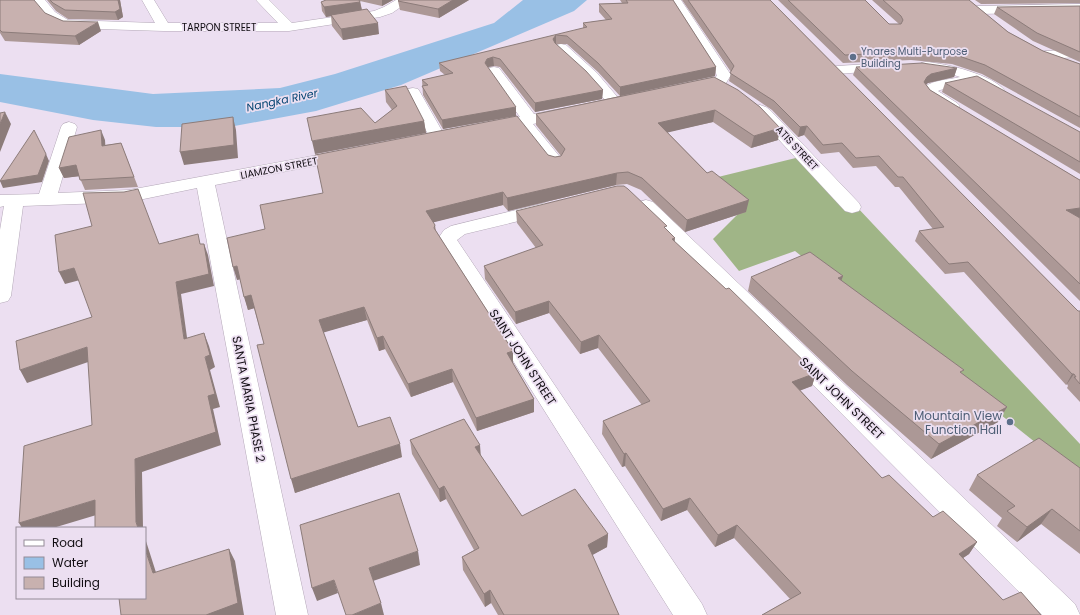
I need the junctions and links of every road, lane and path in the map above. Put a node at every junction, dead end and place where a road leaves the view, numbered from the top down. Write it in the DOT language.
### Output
graph roads {
  1 [pos="39,0"];
  2 [pos="148,0"];
  3 [pos="262,0"];
  4 [pos="405,0"];
  5 [pos="675,0"];
  6 [pos="965,0"];
  7 [pos="1080,8"];
  8 [pos="977,10"];
  9 [pos="994,23"];
  10 [pos="164,27"];
  11 [pos="289,27"];
  12 [pos="560,48"];
  13 [pos="1032,48"];
  14 [pos="1080,54"];
  15 [pos="1046,55"];
  16 [pos="1073,66"];
  17 [pos="494,71"];
  18 [pos="976,78"];
  19 [pos="854,86"];
  20 [pos="678,90"];
  21 [pos="413,92"];
  22 [pos="1009,97"];
  23 [pos="748,101"];
  24 [pos="966,115"];
  25 [pos="526,120"];
  26 [pos="70,127"];
  27 [pos="476,130"];
  28 [pos="438,138"];
  29 [pos="360,152"];
  30 [pos="554,162"];
  31 [pos="205,182"];
  32 [pos="627,191"];
  33 [pos="47,199"];
  34 [pos="7,201"];
  35 [pos="564,204"];
  36 [pos="852,207"];
  37 [pos="0,296"];
  38 [pos="292,615"];
  39 [pos="691,615"];
  40 [pos="1064,615"];
  1 -- 10 [label="street, TARPON STREET"];
  2 -- 10 [label="street"];
  3 -- 11 [label="street"];
  4 -- 11 [label="street, TARPON STREET"];
  5 -- 20 [label="street"];
  6 -- 8 [label="street"];
  7 -- 8 [label="street"];
  8 -- 9 [label="street"];
  10 -- 11 [label="street, TARPON STREET"];
  12 -- 25 [label="street"];
  13 -- 15 [label="street"];
  14 -- 15 [label="street"];
  15 -- 16 [label="street"];
  17 -- 25 [label="street"];
  18 -- 19 [label="street"];
  18 -- 22 [label="street"];
  18 -- 24 [label="street"];
  21 -- 28 [label="street"];
  23 -- 36 [label="street, ATIS STREET"];
  25 -- 27 [label="street"];
  25 -- 30 [label="street"];
  26 -- 33 [label="street"];
  29 -- 31 [label="street, LIAMZON STREET"];
  31 -- 33 [label="street, LIAMZON STREET"];
  31 -- 38 [label="street, SANTA MARIA PHASE 2"];
  32 -- 40 [label="street, SAINT JOHN STREET"];
  33 -- 34 [label="street, LIAMZON STREET"];
  34 -- 37 [label="street"];
  35 -- 39 [label="street, SAINT JOHN STREET"];
}
